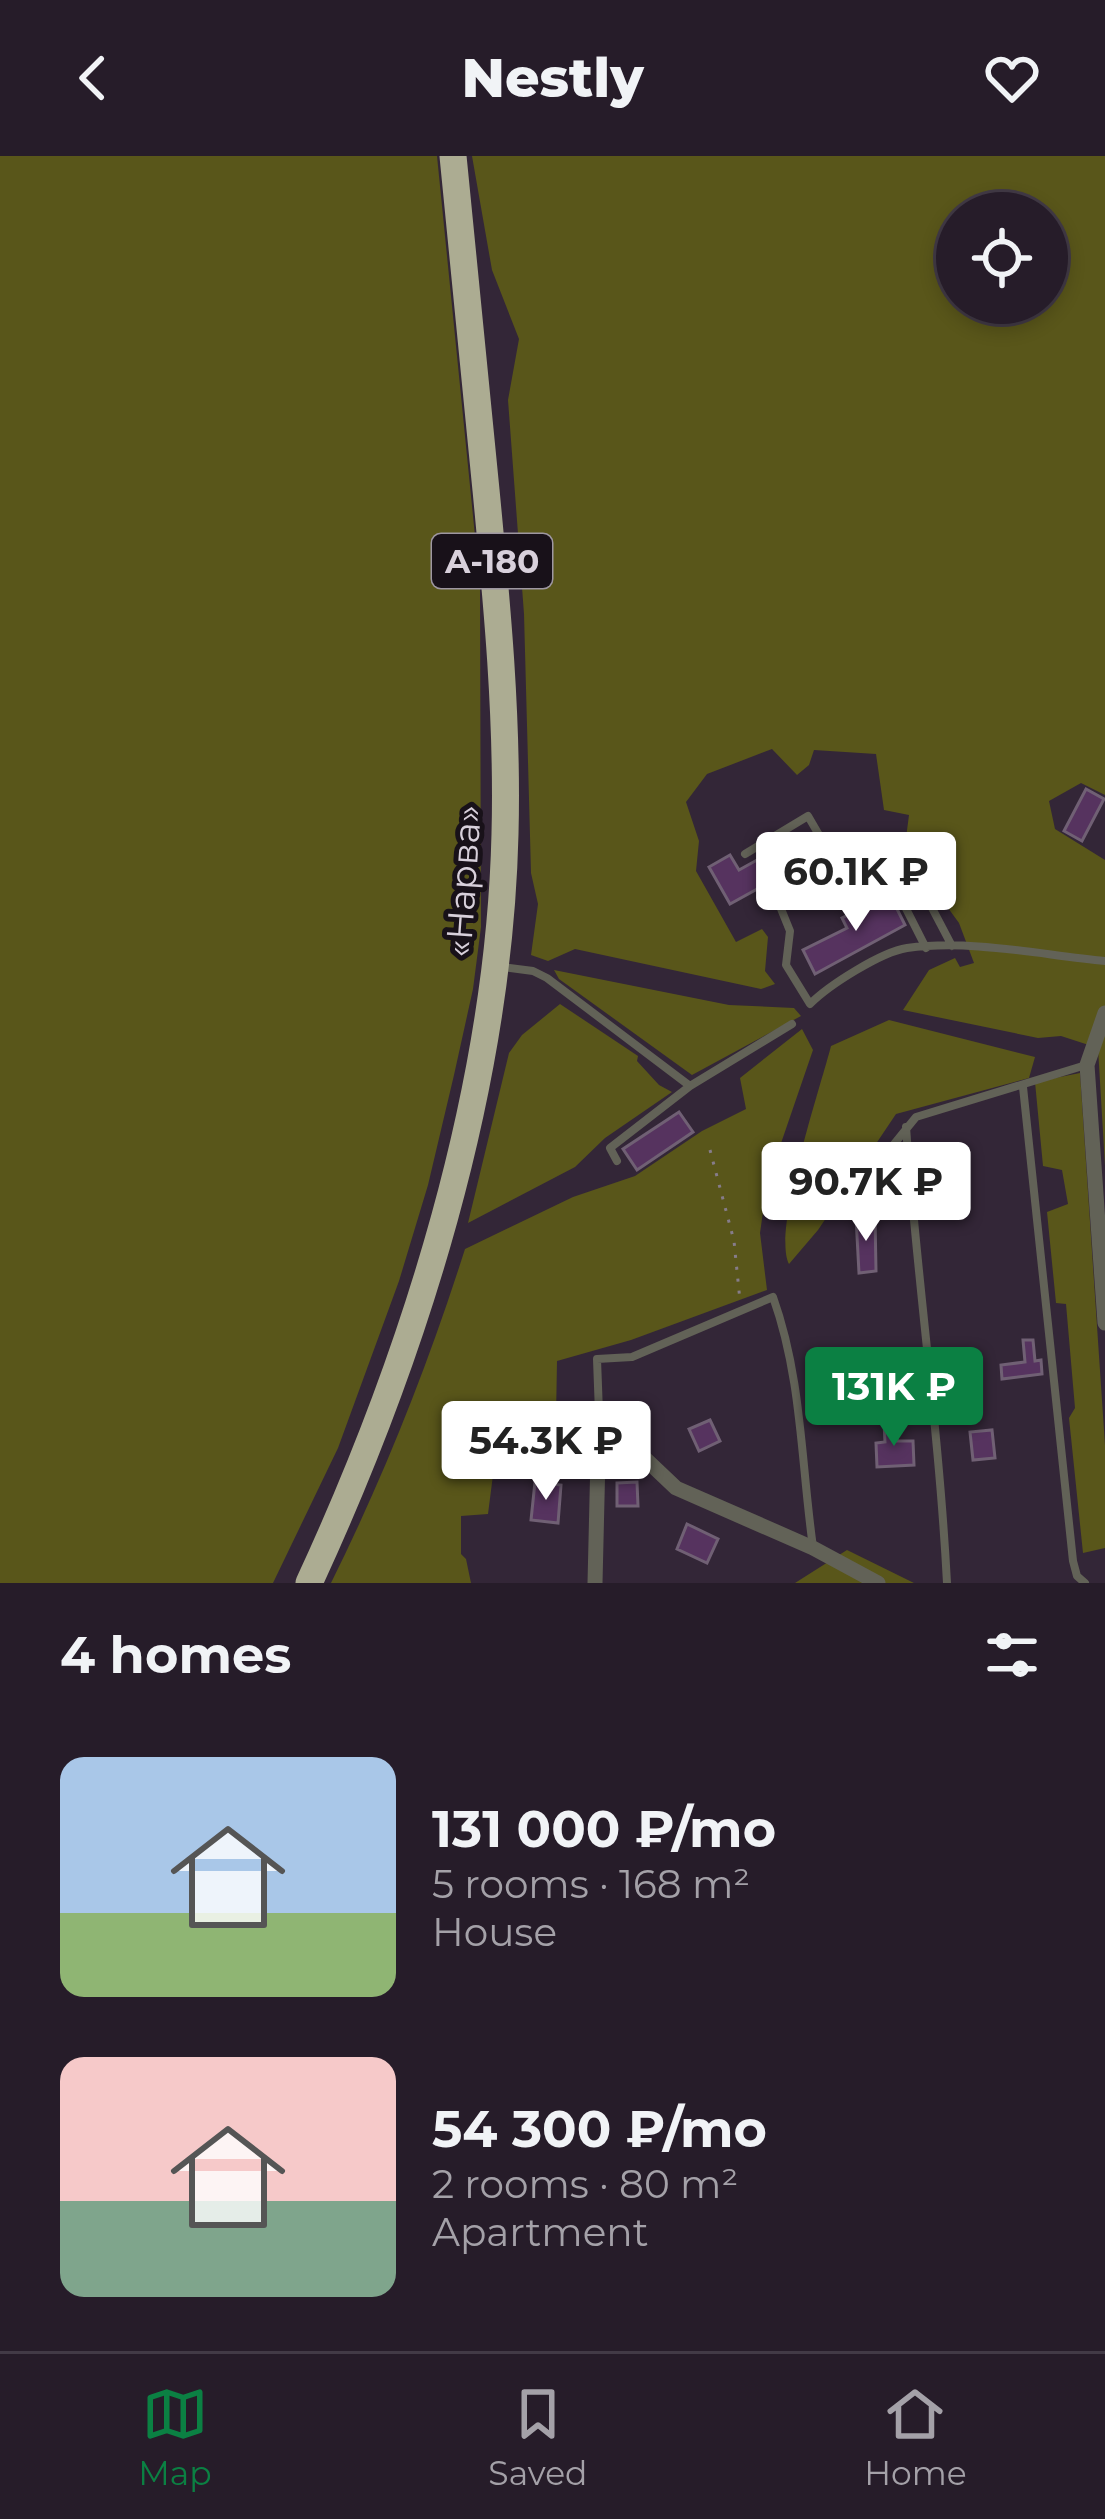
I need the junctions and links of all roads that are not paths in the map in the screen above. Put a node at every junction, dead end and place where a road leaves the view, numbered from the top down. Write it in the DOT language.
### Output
graph roads {
  1 [pos="452,156"];
  2 [pos="746,854"];
  3 [pos="833,859"];
  4 [pos="882,886"];
  5 [pos="952,946"];
  6 [pos="926,947"];
  7 [pos="1105,962"];
  8 [pos="495,967"];
  9 [pos="1105,1013"];
  10 [pos="792,1024"];
  11 [pos="1087,1065"];
  12 [pos="690,1086"];
  13 [pos="1023,1088"];
  14 [pos="906,1126"];
  15 [pos="617,1162"];
  16 [pos="848,1202"];
  17 [pos="433,1257"];
  18 [pos="1105,1323"];
  19 [pos="599,1415"];
  20 [pos="813,1548"];
  21 [pos="298,1583"];
  22 [pos="309,1583"];
  23 [pos="595,1583"];
  24 [pos="878,1583"];
  25 [pos="947,1583"];
  26 [pos="1085,1583"];
  1 -- 8 [label="highway, «Нарва» / А-180"];
  2 -- 3 [label="lane"];
  3 -- 5 [label="lane"];
  3 -- 6 [label="lane"];
  4 -- 6 [label="lane"];
  5 -- 6 [label="lane"];
  5 -- 7 [label="lane"];
  8 -- 12 [label="lane"];
  8 -- 17 [label="highway, «Нарва» / А-180"];
  9 -- 11 [label="street"];
  10 -- 12 [label="lane"];
  11 -- 13 [label="lane"];
  11 -- 18 [label="street"];
  12 -- 15 [label="lane"];
  13 -- 14 [label="lane"];
  13 -- 26 [label="lane"];
  14 -- 16 [label="lane"];
  14 -- 25 [label="lane"];
  17 -- 21 [label="highway"];
  17 -- 22 [label="highway, «Нарва» / А-180"];
  19 -- 20 [label="street"];
  19 -- 20 [label="lane"];
  19 -- 23 [label="street"];
  20 -- 24 [label="street"];
}
